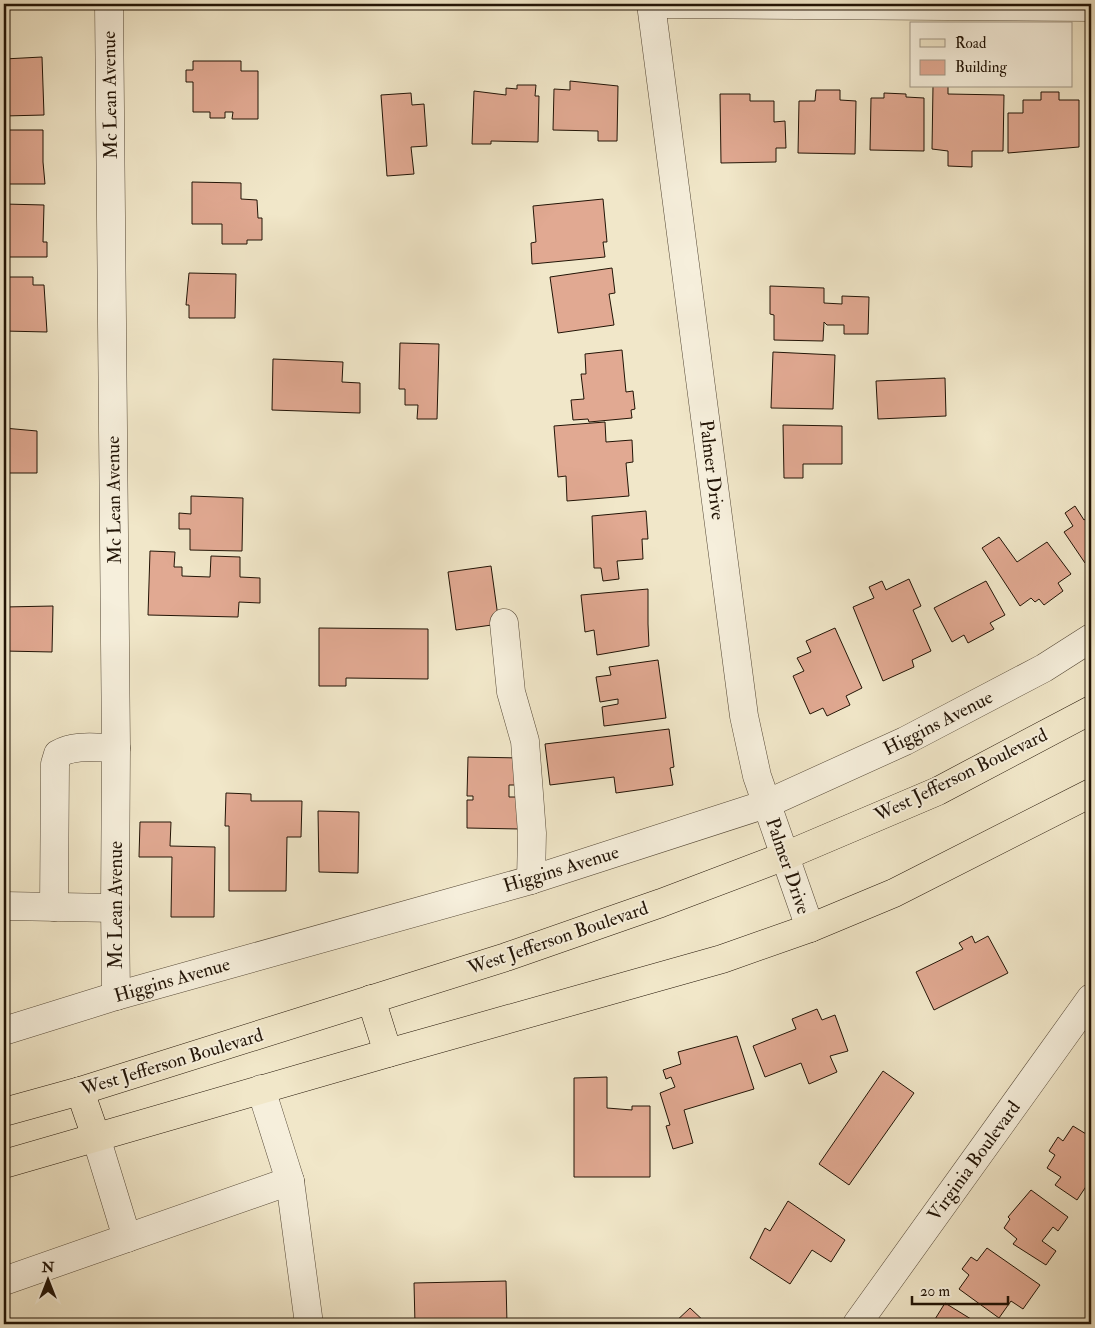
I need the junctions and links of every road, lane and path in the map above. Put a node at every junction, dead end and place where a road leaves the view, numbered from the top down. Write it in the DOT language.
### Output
graph roads {
  1 [pos="109,4"];
  2 [pos="651,4"];
  3 [pos="663,4"];
  4 [pos="1091,7"];
  5 [pos="504,623"];
  6 [pos="1091,638"];
  7 [pos="1091,710"];
  8 [pos="116,748"];
  9 [pos="1091,793"];
  10 [pos="766,804"];
  11 [pos="785,856"];
  12 [pos="531,880"];
  13 [pos="4,906"];
  14 [pos="54,907"];
  15 [pos="115,908"];
  16 [pos="810,928"];
  17 [pos="116,996"];
  18 [pos="1091,998"];
  19 [pos="371,1000"];
  20 [pos="4,1031"];
  21 [pos="388,1053"];
  22 [pos="80,1090"];
  23 [pos="261,1090"];
  24 [pos="4,1112"];
  25 [pos="96,1137"];
  26 [pos="4,1164"];
  27 [pos="290,1180"];
  28 [pos="127,1238"];
  29 [pos="4,1281"];
  30 [pos="309,1324"];
  31 [pos="857,1324"];
  1 -- 8 [label="street, Mc Lean Avenue"];
  2 -- 10 [label="street, Palmer Drive"];
  3 -- 4 [label="street"];
  5 -- 12 [label="street"];
  6 -- 10 [label="street, Higgins Avenue"];
  7 -- 11 [label="main road, West Jefferson Boulevard"];
  8 -- 14 [label="street"];
  8 -- 15 [label="street, Mc Lean Avenue"];
  9 -- 16 [label="main road"];
  10 -- 11 [label="street, Palmer Drive"];
  10 -- 12 [label="street, Higgins Avenue"];
  11 -- 16 [label="street, Palmer Drive"];
  11 -- 19 [label="main road, West Jefferson Boulevard"];
  12 -- 17 [label="street, Higgins Avenue"];
  13 -- 14 [label="street"];
  14 -- 15 [label="street"];
  15 -- 17 [label="street, Mc Lean Avenue"];
  16 -- 21 [label="main road"];
  17 -- 20 [label="street, Higgins Avenue"];
  18 -- 31 [label="street, Virginia Boulevard"];
  19 -- 21 [label="main road"];
  19 -- 22 [label="main road, West Jefferson Boulevard"];
  21 -- 23 [label="main road"];
  22 -- 24 [label="main road, West Jefferson Boulevard"];
  22 -- 25 [label="main road"];
  23 -- 25 [label="main road"];
  23 -- 27 [label="street"];
  25 -- 26 [label="main road"];
  25 -- 28 [label="street"];
  27 -- 28 [label="street"];
  27 -- 30 [label="street"];
  28 -- 29 [label="street"];
}
